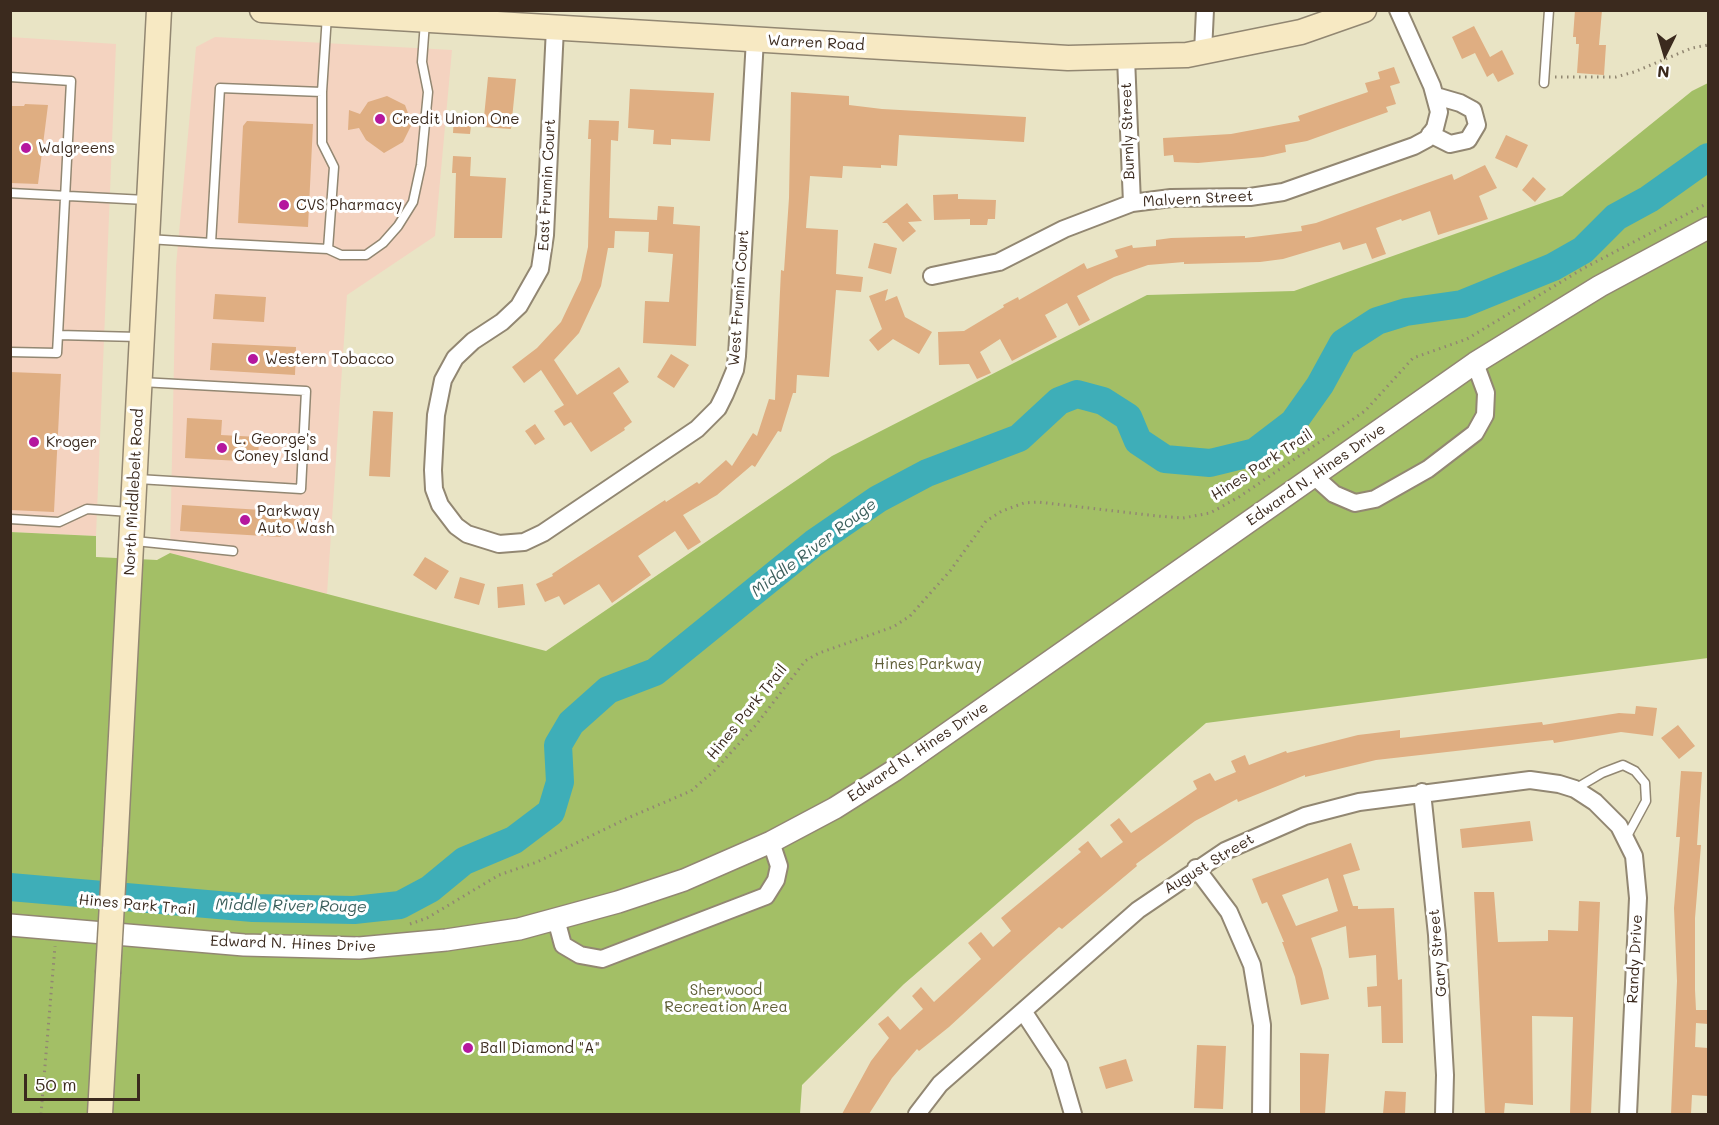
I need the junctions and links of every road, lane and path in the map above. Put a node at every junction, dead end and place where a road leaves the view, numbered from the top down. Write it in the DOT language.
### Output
graph roads {
  1 [pos="159,10"];
  2 [pos="262,10"];
  3 [pos="1205,10"];
  4 [pos="1364,10"];
  5 [pos="1398,10"];
  6 [pos="1549,10"];
  7 [pos="296,11"];
  8 [pos="327,14"];
  9 [pos="370,14"];
  10 [pos="425,20"];
  11 [pos="555,28"];
  12 [pos="755,39"];
  13 [pos="1708,45"];
  14 [pos="1203,52"];
  15 [pos="1126,58"];
  16 [pos="10,77"];
  17 [pos="1544,80"];
  18 [pos="322,92"];
  19 [pos="1436,96"];
  20 [pos="1430,134"];
  21 [pos="10,193"];
  22 [pos="66,196"];
  23 [pos="149,200"];
  24 [pos="1132,203"];
  25 [pos="1708,203"];
  26 [pos="1708,228"];
  27 [pos="147,239"];
  28 [pos="211,243"];
  29 [pos="328,249"];
  30 [pos="932,276"];
  31 [pos="58,335"];
  32 [pos="142,337"];
  33 [pos="10,352"];
  34 [pos="1475,363"];
  35 [pos="140,382"];
  36 [pos="1314,476"];
  37 [pos="134,479"];
  38 [pos="602,494"];
  39 [pos="133,512"];
  40 [pos="10,519"];
  41 [pos="131,541"];
  42 [pos="233,551"];
  43 [pos="1575,789"];
  44 [pos="1422,792"];
  45 [pos="1607,813"];
  46 [pos="1626,838"];
  47 [pos="771,842"];
  48 [pos="1196,868"];
  49 [pos="556,919"];
  50 [pos="10,926"];
  51 [pos="400,926"];
  52 [pos="57,929"];
  53 [pos="1023,1011"];
  54 [pos="42,1114"];
  55 [pos="100,1114"];
  56 [pos="917,1114"];
  57 [pos="1073,1114"];
  58 [pos="1261,1114"];
  59 [pos="1444,1114"];
  60 [pos="1628,1114"];
  1 -- 23 [label="main road, North Middlebelt Road"];
  2 -- 7 [label="main road, Warren Road"];
  3 -- 14 [label="street"];
  4 -- 14 [label="main road, Warren Road"];
  5 -- 19 [label="street"];
  6 -- 17 [label="lane"];
  7 -- 8 [label="main road, Warren Road"];
  8 -- 9 [label="main road, Warren Road"];
  8 -- 18 [label="lane"];
  9 -- 10 [label="main road, Warren Road"];
  10 -- 11 [label="main road, Warren Road"];
  10 -- 29 [label="lane"];
  11 -- 12 [label="main road, Warren Road"];
  11 -- 38 [label="street, East Frumin Court"];
  12 -- 15 [label="main road, Warren Road"];
  12 -- 38 [label="street, West Frumin Court"];
  13 -- 17 [label="path"];
  14 -- 15 [label="main road, Warren Road"];
  15 -- 24 [label="street, Burnly Street"];
  16 -- 22 [label="lane"];
  18 -- 28 [label="lane"];
  18 -- 29 [label="lane"];
  19 -- 20 [label="street"];
  19 -- 20 [label="street"];
  20 -- 24 [label="street, Malvern Street"];
  21 -- 22 [label="lane"];
  22 -- 23 [label="lane"];
  22 -- 31 [label="lane"];
  23 -- 27 [label="main road, North Middlebelt Road"];
  24 -- 30 [label="street, Malvern Street"];
  25 -- 51 [label="path, Hines Park Trail"];
  26 -- 34 [label="street, Edward N. Hines Drive"];
  27 -- 28 [label="lane"];
  27 -- 32 [label="main road, North Middlebelt Road"];
  28 -- 29 [label="lane"];
  31 -- 32 [label="lane"];
  31 -- 33 [label="lane"];
  32 -- 35 [label="main road, North Middlebelt Road"];
  34 -- 36 [label="street, Edward N. Hines Drive"];
  34 -- 36 [label="street"];
  35 -- 37 [label="main road, North Middlebelt Road"];
  35 -- 37 [label="lane"];
  36 -- 47 [label="street, Edward N. Hines Drive"];
  37 -- 39 [label="main road, North Middlebelt Road"];
  39 -- 40 [label="lane"];
  39 -- 41 [label="main road, North Middlebelt Road"];
  41 -- 42 [label="lane"];
  41 -- 55 [label="main road, North Middlebelt Road, bridge"];
  43 -- 44 [label="street, August Street"];
  43 -- 45 [label="street, August Street"];
  43 -- 46 [label="lane"];
  44 -- 48 [label="street, August Street"];
  44 -- 59 [label="street, Gary Street"];
  45 -- 46 [label="street, Randy Drive"];
  46 -- 60 [label="street, Randy Drive"];
  47 -- 49 [label="street, Edward N. Hines Drive"];
  47 -- 49 [label="street"];
  48 -- 53 [label="street, August Street"];
  48 -- 58 [label="street"];
  49 -- 52 [label="street, Edward N. Hines Drive"];
  50 -- 52 [label="street, Edward N. Hines Drive"];
  52 -- 54 [label="path"];
  53 -- 56 [label="street, August Street"];
  53 -- 57 [label="street"];
}
